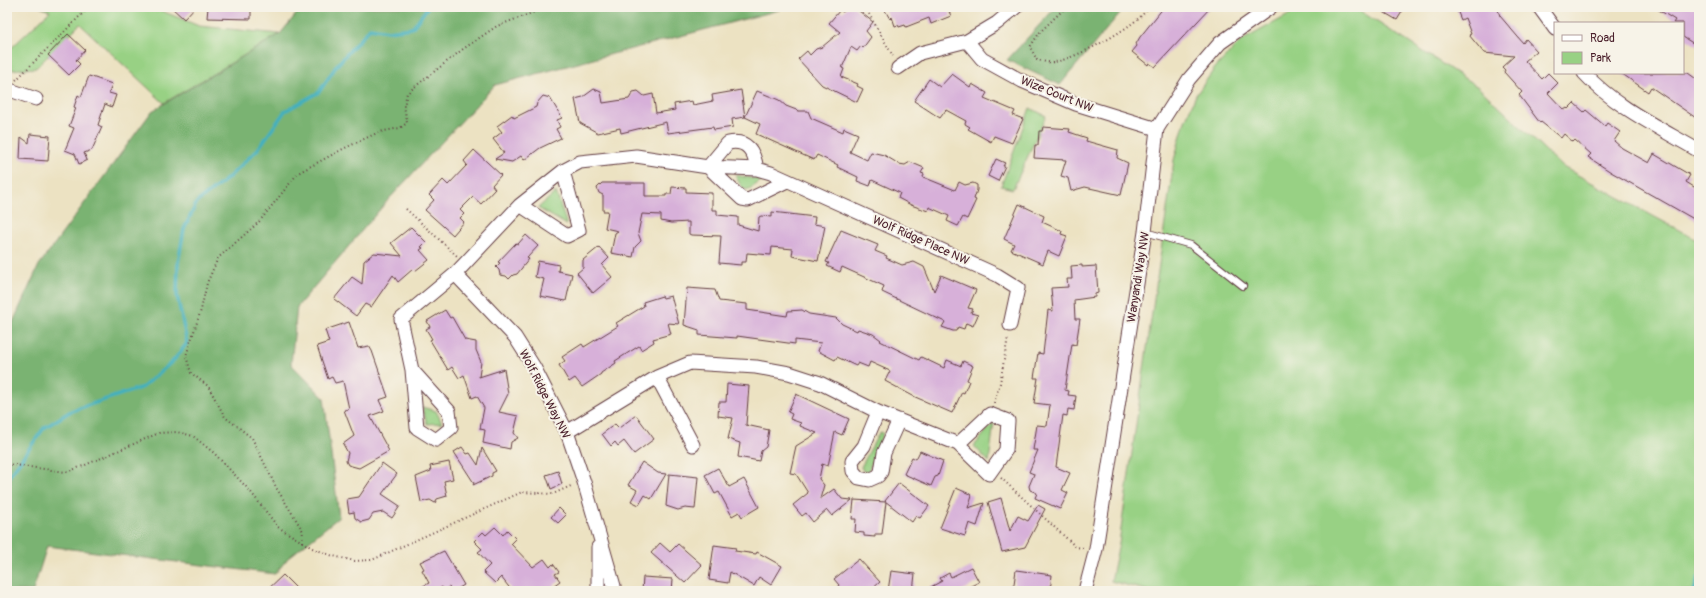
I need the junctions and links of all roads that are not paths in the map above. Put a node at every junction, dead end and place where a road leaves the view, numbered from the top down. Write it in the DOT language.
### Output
graph roads {
  1 [pos="1016,7"];
  2 [pos="1271,7"];
  3 [pos="1539,7"];
  4 [pos="1554,28"];
  5 [pos="967,41"];
  6 [pos="898,68"];
  7 [pos="1585,74"];
  8 [pos="9,86"];
  9 [pos="36,100"];
  10 [pos="1157,129"];
  11 [pos="1699,151"];
  12 [pos="708,166"];
  13 [pos="757,169"];
  14 [pos="562,171"];
  15 [pos="788,181"];
  16 [pos="520,205"];
  17 [pos="1144,232"];
  18 [pos="455,274"];
  19 [pos="1243,286"];
  20 [pos="1010,325"];
  21 [pos="412,370"];
  22 [pos="657,377"];
  23 [pos="878,412"];
  24 [pos="899,420"];
  25 [pos="567,432"];
  26 [pos="958,444"];
  27 [pos="693,445"];
  28 [pos="598,536"];
  29 [pos="598,591"];
  30 [pos="614,591"];
  31 [pos="1084,591"];
  1 -- 5 [label="street"];
  2 -- 10 [label="street, Wanyandi Way NW"];
  3 -- 4 [label="street"];
  5 -- 6 [label="street"];
  5 -- 10 [label="street, Wize Court NW"];
  7 -- 11 [label="street"];
  8 -- 9 [label="street"];
  10 -- 17 [label="street, Wanyandi Way NW"];
  12 -- 13 [label="street, Wolf Ridge Place NW"];
  12 -- 13 [label="street"];
  12 -- 14 [label="street, Wolf Ridge Place NW"];
  12 -- 15 [label="street"];
  13 -- 15 [label="street, Wolf Ridge Place NW"];
  14 -- 16 [label="street, Wolf Ridge Place NW"];
  14 -- 16 [label="street"];
  15 -- 20 [label="street, Wolf Ridge Place NW"];
  16 -- 18 [label="street, Wolf Ridge Place NW"];
  17 -- 19 [label="lane"];
  17 -- 31 [label="street, Wanyandi Way NW"];
  18 -- 21 [label="street, Wolf Ridge Place NW"];
  18 -- 25 [label="street, Wolf Ridge Way NW"];
  21 -- 21 [label="street"];
  22 -- 23 [label="street"];
  22 -- 25 [label="street"];
  22 -- 27 [label="street"];
  23 -- 24 [label="street"];
  23 -- 24 [label="street"];
  24 -- 26 [label="street"];
  25 -- 28 [label="street, Wolf Ridge Way NW"];
  26 -- 26 [label="street"];
  28 -- 29 [label="street, Wolf Ridge Way NW"];
  28 -- 30 [label="street, Wolf Ridge Way NW"];
}
